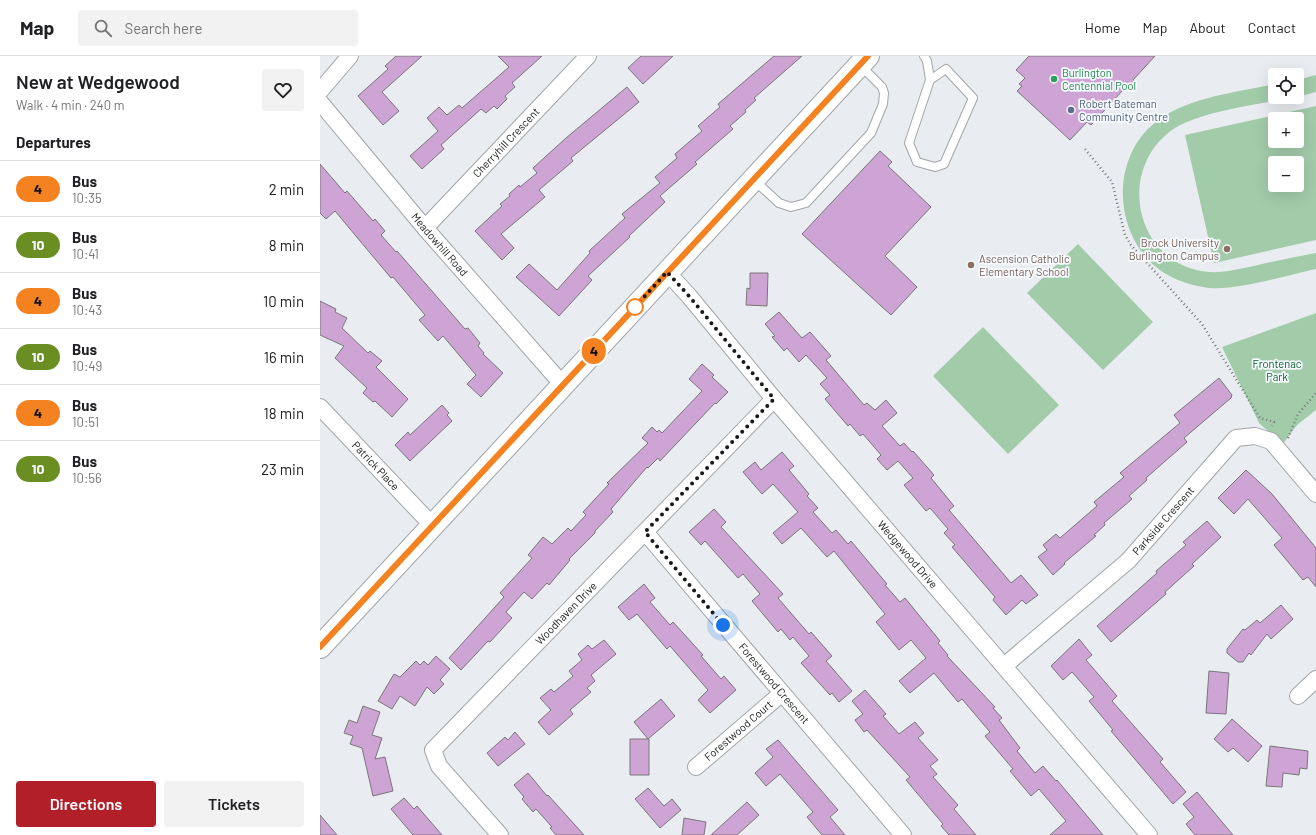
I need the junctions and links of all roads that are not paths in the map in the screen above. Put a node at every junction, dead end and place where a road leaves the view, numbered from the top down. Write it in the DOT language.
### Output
graph roads {
  1 [pos="350,56"];
  2 [pos="588,56"];
  3 [pos="924,56"];
  4 [pos="864,60"];
  5 [pos="930,80"];
  6 [pos="320,91"];
  7 [pos="320,102"];
  8 [pos="754,180"];
  9 [pos="425,228"];
  10 [pos="667,272"];
  11 [pos="563,385"];
  12 [pos="774,399"];
  13 [pos="320,407"];
  14 [pos="1316,494"];
  15 [pos="432,525"];
  16 [pos="645,532"];
  17 [pos="320,646"];
  18 [pos="1004,666"];
  19 [pos="1316,679"];
  20 [pos="781,694"];
  21 [pos="1298,696"];
  22 [pos="696,767"];
  23 [pos="500,835"];
  24 [pos="903,835"];
  25 [pos="1149,835"];
  1 -- 6 [label="street"];
  2 -- 9 [label="street, Cherryhill Crescent"];
  3 -- 5 [label="lane"];
  4 -- 8 [label="main road"];
  4 -- 8 [label="lane"];
  5 -- 5 [label="lane"];
  7 -- 9 [label="street, Meadowhill Road"];
  8 -- 10 [label="main road"];
  9 -- 11 [label="street, Meadowhill Road"];
  10 -- 11 [label="main road"];
  10 -- 12 [label="street, Wedgewood Drive"];
  11 -- 15 [label="main road"];
  12 -- 16 [label="street, Woodhaven Drive"];
  12 -- 18 [label="street, Wedgewood Drive"];
  13 -- 15 [label="street, Patrick Place"];
  14 -- 18 [label="street, Parkside Crescent"];
  15 -- 17 [label="main road"];
  16 -- 20 [label="street, Forestwood Crescent"];
  16 -- 23 [label="street, Woodhaven Drive"];
  18 -- 25 [label="street, Wedgewood Drive"];
  19 -- 21 [label="street"];
  20 -- 22 [label="street, Forestwood Court"];
  20 -- 24 [label="street, Forestwood Crescent"];
}
